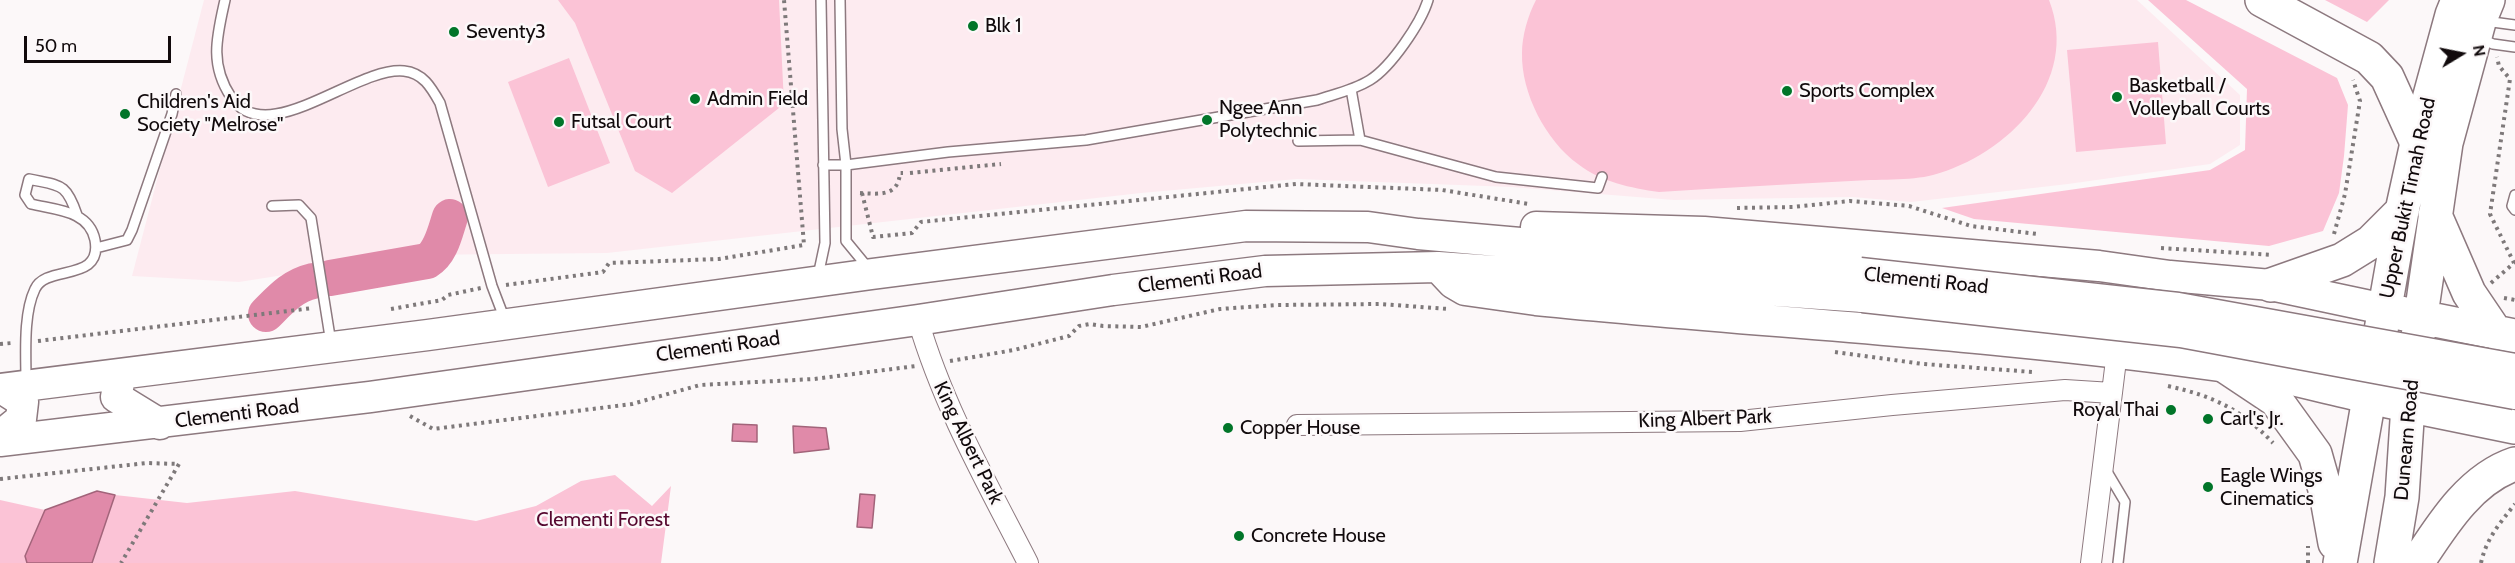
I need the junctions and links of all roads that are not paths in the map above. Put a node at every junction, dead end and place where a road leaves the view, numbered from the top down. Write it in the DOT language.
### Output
graph roads {
  1 [pos="225,0"];
  2 [pos="821,0"];
  3 [pos="840,0"];
  4 [pos="1428,0"];
  5 [pos="2262,0"];
  6 [pos="2480,23"];
  7 [pos="2515,25"];
  8 [pos="2515,47"];
  9 [pos="1351,89"];
  10 [pos="176,94"];
  11 [pos="1360,140"];
  12 [pos="1298,141"];
  13 [pos="2416,143"];
  14 [pos="823,165"];
  15 [pos="846,165"];
  16 [pos="1602,177"];
  17 [pos="2515,195"];
  18 [pos="272,206"];
  19 [pos="2515,210"];
  20 [pos="2402,212"];
  21 [pos="77,215"];
  22 [pos="2435,215"];
  23 [pos="1418,234"];
  24 [pos="96,248"];
  25 [pos="1438,267"];
  26 [pos="872,273"];
  27 [pos="2170,276"];
  28 [pos="817,281"];
  29 [pos="1862,285"];
  30 [pos="2271,285"];
  31 [pos="2384,309"];
  32 [pos="2421,318"];
  33 [pos="918,320"];
  34 [pos="507,324"];
  35 [pos="2506,334"];
  36 [pos="332,347"];
  37 [pos="2117,352"];
  38 [pos="2189,363"];
  39 [pos="2430,366"];
  40 [pos="2228,368"];
  41 [pos="2515,369"];
  42 [pos="121,374"];
  43 [pos="10,388"];
  44 [pos="2112,393"];
  45 [pos="2515,394"];
  46 [pos="2369,398"];
  47 [pos="2408,405"];
  48 [pos="160,424"];
  49 [pos="1297,425"];
  50 [pos="2515,427"];
  51 [pos="0,436"];
  52 [pos="0,441"];
  53 [pos="2515,464"];
  54 [pos="2103,466"];
  55 [pos="1028,563"];
  56 [pos="2091,563"];
  57 [pos="2118,563"];
  58 [pos="2339,563"];
  59 [pos="2411,563"];
  1 -- 34 [label="lane"];
  2 -- 14 [label="lane"];
  3 -- 15 [label="lane"];
  4 -- 9 [label="lane"];
  5 -- 13 [label="highway"];
  6 -- 7 [label="lane"];
  6 -- 8 [label="lane"];
  6 -- 13 [label="highway, Upper Bukit Timah Road"];
  6 -- 22 [label="highway, Upper Bukit Timah Road"];
  9 -- 11 [label="lane"];
  9 -- 15 [label="lane"];
  10 -- 24 [label="lane"];
  11 -- 12 [label="lane"];
  11 -- 16 [label="lane"];
  13 -- 20 [label="highway, Upper Bukit Timah Road"];
  14 -- 15 [label="lane"];
  14 -- 28 [label="lane"];
  15 -- 26 [label="lane"];
  17 -- 19 [label="lane"];
  18 -- 36 [label="lane"];
  20 -- 30 [label="highway"];
  20 -- 31 [label="highway, Upper Bukit Timah Road"];
  21 -- 21 [label="lane"];
  21 -- 24 [label="lane"];
  22 -- 32 [label="highway, Upper Bukit Timah Road"];
  22 -- 35 [label="highway"];
  23 -- 26 [label="main road, Clementi Road"];
  23 -- 27 [label="main road, Clementi Road"];
  23 -- 29 [label="main road, Clementi Road"];
  24 -- 43 [label="lane"];
  25 -- 29 [label="main road, Clementi Road"];
  25 -- 33 [label="main road, Clementi Road"];
  25 -- 37 [label="main road"];
  26 -- 28 [label="main road, Clementi Road"];
  27 -- 30 [label="main road, Clementi Road"];
  27 -- 38 [label="main road"];
  28 -- 34 [label="main road, Clementi Road"];
  29 -- 39 [label="main road, Clementi Road, bridge"];
  30 -- 31 [label="main road, Clementi Road"];
  31 -- 32 [label="highway"];
  31 -- 46 [label="highway, Upper Bukit Timah Road"];
  32 -- 35 [label="highway"];
  32 -- 47 [label="highway, Dunearn Road"];
  33 -- 48 [label="main road, Clementi Road"];
  33 -- 55 [label="street, King Albert Park"];
  34 -- 36 [label="main road, Clementi Road"];
  36 -- 42 [label="main road, Clementi Road"];
  37 -- 38 [label="main road"];
  37 -- 44 [label="street"];
  38 -- 40 [label="main road"];
  39 -- 41 [label="main road, bridge"];
  39 -- 45 [label="main road, bridge"];
  40 -- 46 [label="main road"];
  40 -- 58 [label="highway"];
  42 -- 43 [label="main road, Clementi Road"];
  42 -- 48 [label="main road"];
  43 -- 51 [label="main road"];
  44 -- 49 [label="street, King Albert Park"];
  44 -- 54 [label="street"];
  46 -- 47 [label="highway"];
  46 -- 58 [label="highway, Upper Bukit Timah Road"];
  47 -- 50 [label="highway"];
  47 -- 59 [label="highway, Dunearn Road"];
  48 -- 52 [label="main road, Clementi Road"];
  53 -- 59 [label="highway"];
  54 -- 56 [label="street"];
  54 -- 57 [label="lane"];
}
